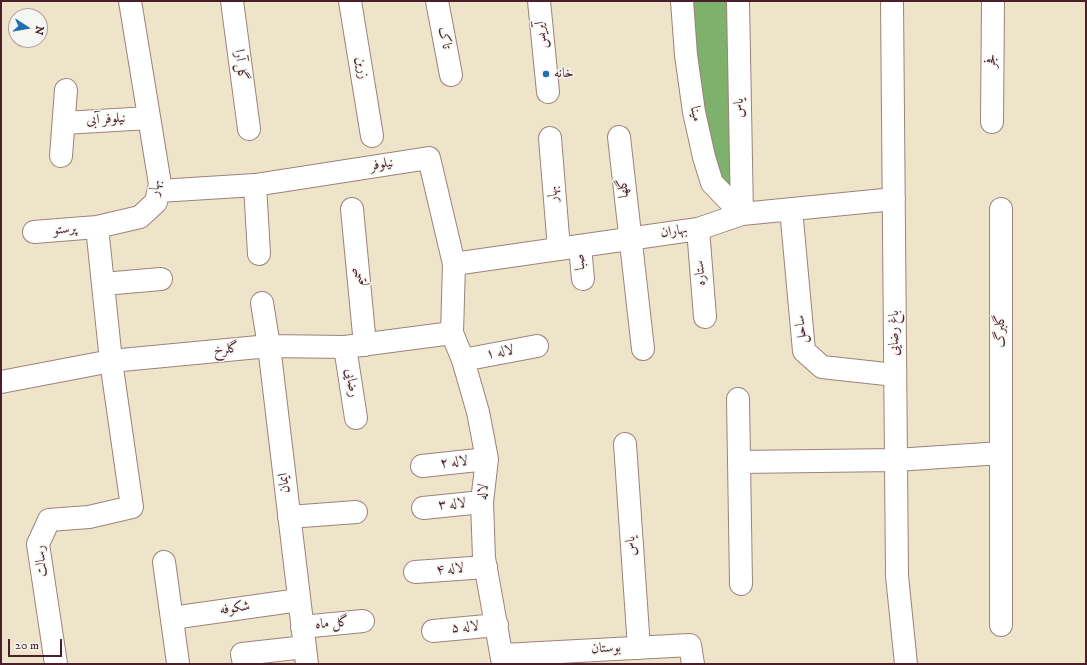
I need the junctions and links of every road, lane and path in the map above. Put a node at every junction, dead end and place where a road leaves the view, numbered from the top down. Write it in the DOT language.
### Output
graph roads {
  1 [pos="130,1"];
  2 [pos="232,1"];
  3 [pos="350,1"];
  4 [pos="437,1"];
  5 [pos="539,1"];
  6 [pos="682,1"];
  7 [pos="738,1"];
  8 [pos="892,1"];
  9 [pos="993,1"];
  10 [pos="451,74"];
  11 [pos="66,90"];
  12 [pos="548,92"];
  13 [pos="149,118"];
  14 [pos="992,122"];
  15 [pos="64,123"];
  16 [pos="249,129"];
  17 [pos="372,136"];
  18 [pos="619,137"];
  19 [pos="550,138"];
  20 [pos="61,156"];
  21 [pos="255,185"];
  22 [pos="159,191"];
  23 [pos="894,199"];
  24 [pos="352,209"];
  25 [pos="791,209"];
  26 [pos="1001,209"];
  27 [pos="742,214"];
  28 [pos="97,227"];
  29 [pos="698,228"];
  30 [pos="34,232"];
  31 [pos="630,238"];
  32 [pos="580,246"];
  33 [pos="559,249"];
  34 [pos="260,254"];
  35 [pos="454,264"];
  36 [pos="161,279"];
  37 [pos="583,279"];
  38 [pos="103,284"];
  39 [pos="262,303"];
  40 [pos="705,316"];
  41 [pos="452,333"];
  42 [pos="269,346"];
  43 [pos="355,346"];
  44 [pos="537,346"];
  45 [pos="643,349"];
  46 [pos="463,360"];
  47 [pos="111,361"];
  48 [pos="895,375"];
  49 [pos="1,382"];
  50 [pos="738,400"];
  51 [pos="356,418"];
  52 [pos="624,444"];
  53 [pos="1001,453"];
  54 [pos="487,459"];
  55 [pos="896,460"];
  56 [pos="739,462"];
  57 [pos="422,466"];
  58 [pos="482,502"];
  59 [pos="423,508"];
  60 [pos="356,512"];
  61 [pos="289,517"];
  62 [pos="164,562"];
  63 [pos="486,567"];
  64 [pos="415,572"];
  65 [pos="741,584"];
  66 [pos="299,600"];
  67 [pos="172,618"];
  68 [pos="363,621"];
  69 [pos="497,625"];
  70 [pos="1001,625"];
  71 [pos="433,631"];
  72 [pos="304,646"];
  73 [pos="639,648"];
  74 [pos="503,660"];
  75 [pos="178,663"];
  76 [pos="56,664"];
  77 [pos="244,664"];
  78 [pos="693,664"];
  79 [pos="906,664"];
  1 -- 13 [label="street, بهار"];
  2 -- 16 [label="street, گل آرا"];
  3 -- 17 [label="street, زرین"];
  4 -- 10 [label="street, تاک"];
  5 -- 12 [label="street, آیریس"];
  6 -- 27 [label="street, مینا"];
  7 -- 27 [label="street, یاس"];
  8 -- 23 [label="street, باغ رضایی"];
  9 -- 14 [label="street, فجر"];
  11 -- 15 [label="street"];
  13 -- 15 [label="street, نیلوفر آبی"];
  13 -- 22 [label="street, بهار"];
  15 -- 20 [label="street"];
  18 -- 31 [label="street, گلها"];
  19 -- 33 [label="street, بهار"];
  21 -- 22 [label="street, نیلوفر"];
  21 -- 34 [label="street"];
  21 -- 35 [label="street, نیلوفر"];
  22 -- 28 [label="street, بهار"];
  23 -- 25 [label="street, بهاران"];
  23 -- 48 [label="street, باغ رضایی"];
  24 -- 43 [label="street, صمیم"];
  25 -- 27 [label="street, بهاران"];
  25 -- 48 [label="street, ساحل"];
  26 -- 53 [label="street, گلبرگ"];
  27 -- 29 [label="street, بهاران"];
  28 -- 30 [label="street, پرستو"];
  28 -- 38 [label="street"];
  29 -- 31 [label="street, بهاران"];
  29 -- 40 [label="street, ستاره"];
  31 -- 32 [label="street, بهاران"];
  31 -- 45 [label="street, گلها"];
  32 -- 33 [label="street, بهاران"];
  32 -- 37 [label="street, صبا"];
  33 -- 35 [label="street, بهاران"];
  35 -- 41 [label="street, نیلوفر"];
  36 -- 38 [label="street"];
  38 -- 47 [label="street"];
  39 -- 42 [label="street, ایمان"];
  41 -- 43 [label="street, گلرخ"];
  41 -- 46 [label="street, لاله"];
  42 -- 43 [label="street, گلرخ"];
  42 -- 47 [label="street, گلرخ"];
  42 -- 61 [label="street, ایمان"];
  43 -- 51 [label="street, رضایی"];
  44 -- 46 [label="street, لاله ۱"];
  46 -- 54 [label="street, لاله"];
  47 -- 49 [label="street, گلرخ"];
  47 -- 76 [label="street, رسالت"];
  48 -- 55 [label="street, باغ رضایی"];
  50 -- 56 [label="street"];
  52 -- 73 [label="street, یاس"];
  53 -- 55 [label="street"];
  53 -- 70 [label="street, گلبرگ"];
  54 -- 57 [label="street, لاله ۲"];
  54 -- 58 [label="street, لاله"];
  55 -- 56 [label="street"];
  55 -- 79 [label="street, باغ رضایی"];
  56 -- 65 [label="street"];
  58 -- 59 [label="street, لاله ۳"];
  58 -- 63 [label="street, لاله"];
  60 -- 61 [label="street"];
  61 -- 66 [label="street, ایمان"];
  62 -- 67 [label="street"];
  63 -- 64 [label="street, لاله ۴"];
  63 -- 69 [label="street, لاله"];
  66 -- 67 [label="street, شکوفه"];
  66 -- 72 [label="street, ایمان"];
  67 -- 75 [label="street"];
  68 -- 72 [label="street, گل ماه"];
  69 -- 71 [label="street, لاله ۵"];
  69 -- 74 [label="street, لاله"];
  72 -- 77 [label="street"];
  73 -- 74 [label="street, بوستان"];
  73 -- 78 [label="street, بوستان"];
}
